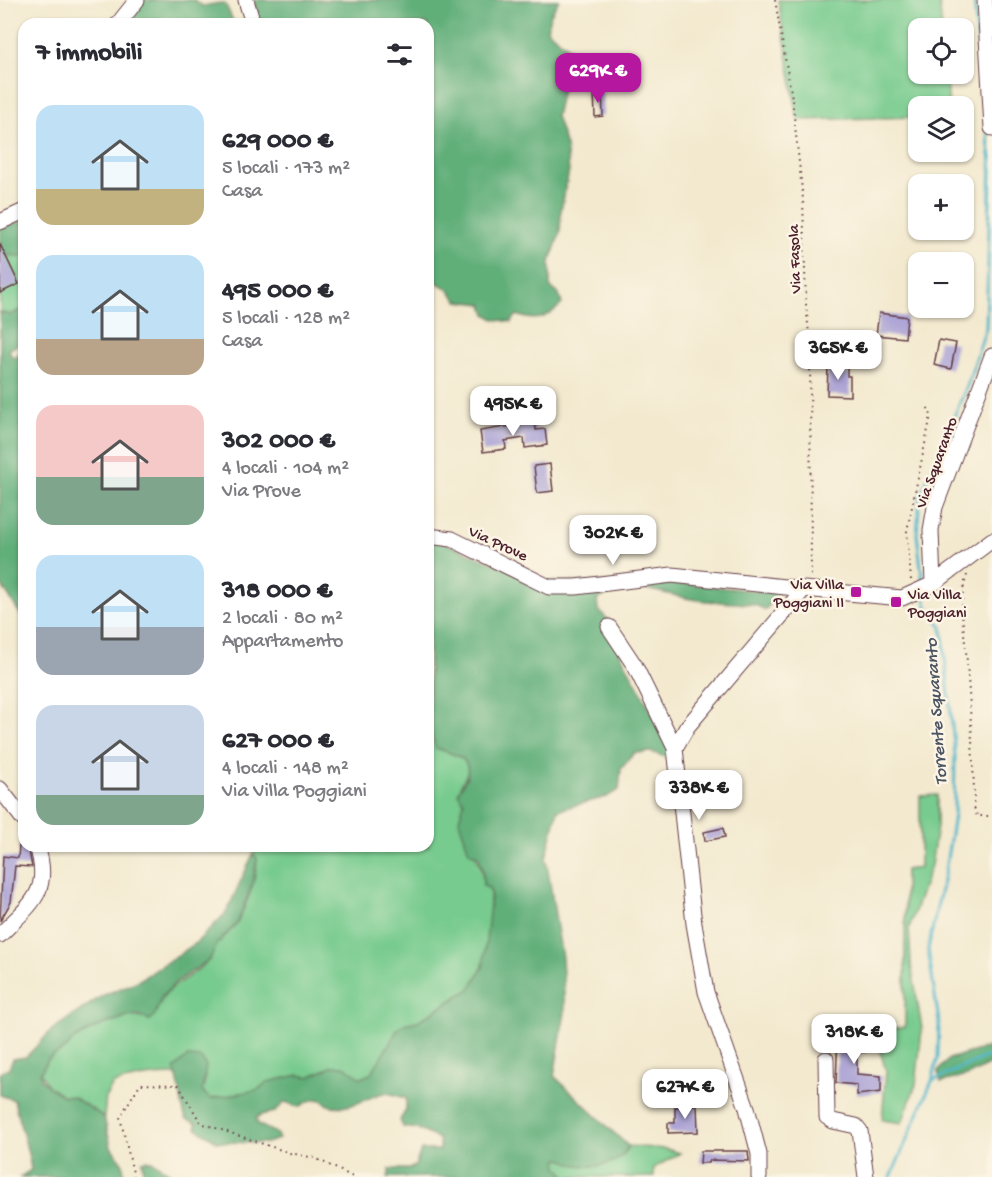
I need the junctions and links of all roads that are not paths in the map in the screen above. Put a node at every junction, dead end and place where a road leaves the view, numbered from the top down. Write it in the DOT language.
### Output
graph roads {
  1 [pos="137,0"];
  2 [pos="246,0"];
  3 [pos="984,0"];
  4 [pos="123,18"];
  5 [pos="251,18"];
  6 [pos="992,128"];
  7 [pos="18,214"];
  8 [pos="0,222"];
  9 [pos="992,356"];
  10 [pos="434,537"];
  11 [pos="992,540"];
  12 [pos="933,584"];
  13 [pos="804,589"];
  14 [pos="609,627"];
  15 [pos="675,748"];
  16 [pos="0,789"];
  17 [pos="18,812"];
  18 [pos="39,852"];
  19 [pos="0,935"];
  20 [pos="826,1059"];
  21 [pos="759,1177"];
  22 [pos="866,1177"];
  1 -- 4 [label="street"];
  2 -- 5 [label="street"];
  3 -- 6 [label="street"];
  7 -- 8 [label="street"];
  9 -- 12 [label="street, Via Squaranto"];
  10 -- 13 [label="street, Via Prove"];
  11 -- 12 [label="street"];
  12 -- 13 [label="street"];
  13 -- 15 [label="street"];
  14 -- 15 [label="street"];
  15 -- 21 [label="street"];
  16 -- 17 [label="street"];
  18 -- 19 [label="street"];
  20 -- 22 [label="street"];
}
